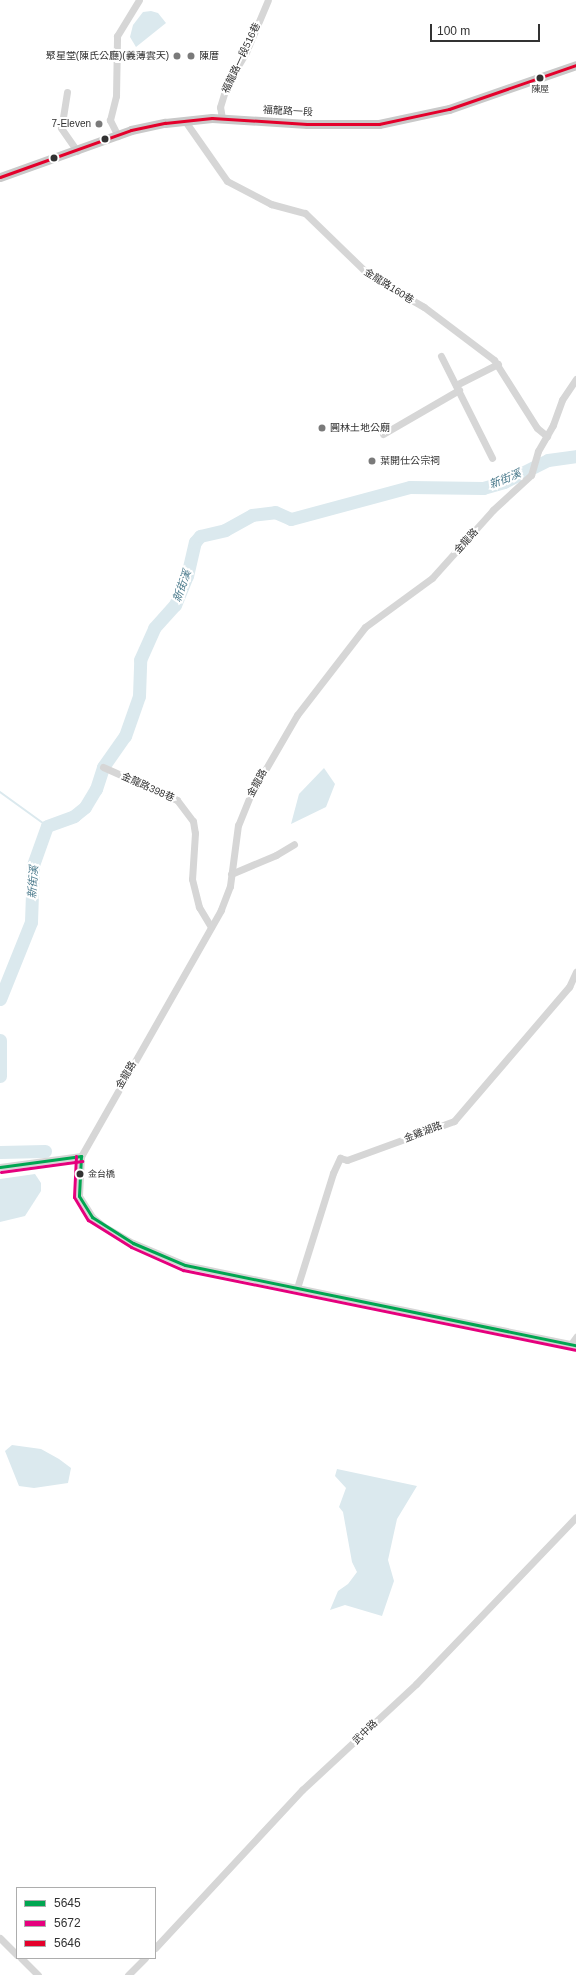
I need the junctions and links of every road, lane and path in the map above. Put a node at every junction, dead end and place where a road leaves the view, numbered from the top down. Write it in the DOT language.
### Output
graph roads {
  1 [pos="139,0"];
  2 [pos="268,0"];
  3 [pos="576,65"];
  4 [pos="67,92"];
  5 [pos="222,118"];
  6 [pos="185,121"];
  7 [pos="118,136"];
  8 [pos="77,151"];
  9 [pos="0,177"];
  10 [pos="441,356"];
  11 [pos="498,364"];
  12 [pos="576,379"];
  13 [pos="458,387"];
  14 [pos="383,434"];
  15 [pos="547,436"];
  16 [pos="492,458"];
  17 [pos="103,767"];
  18 [pos="294,844"];
  19 [pos="231,874"];
  20 [pos="211,927"];
  21 [pos="576,972"];
  22 [pos="81,1156"];
  23 [pos="0,1167"];
  24 [pos="297,1288"];
  25 [pos="576,1337"];
  26 [pos="574,1344"];
  27 [pos="576,1517"];
  28 [pos="0,1938"];
  29 [pos="156,1947"];
  30 [pos="16,1953"];
  31 [pos="22,1959"];
  32 [pos="144,1959"];
  33 [pos="38,1975"];
  34 [pos="128,1975"];
  1 -- 7 [label="street"];
  2 -- 5 [label="street, 福龍路一段516巷"];
  3 -- 5 [label="main road, 福龍路一段"];
  4 -- 8 [label="street"];
  5 -- 6 [label="main road, 福龍路一段"];
  6 -- 7 [label="main road, 福龍路一段"];
  6 -- 11 [label="street, 金龍路160巷"];
  7 -- 8 [label="main road, 福龍路一段"];
  8 -- 9 [label="main road, 福龍路一段"];
  10 -- 13 [label="street"];
  11 -- 13 [label="street"];
  11 -- 15 [label="street, 金龍路160巷"];
  12 -- 15 [label="street"];
  13 -- 14 [label="street"];
  13 -- 16 [label="street"];
  15 -- 19 [label="street, 金龍路"];
  17 -- 20 [label="street, 金龍路398巷"];
  18 -- 19 [label="street"];
  19 -- 20 [label="street, 金龍路"];
  20 -- 22 [label="street, 金龍路"];
  21 -- 24 [label="street, 金雞湖路"];
  22 -- 23 [label="street"];
  22 -- 24 [label="street"];
  24 -- 26 [label="street"];
  25 -- 26 [label="street"];
  27 -- 29 [label="street, 武中路"];
  28 -- 30 [label="street"];
  31 -- 33 [label="street"];
  32 -- 34 [label="street"];
}
